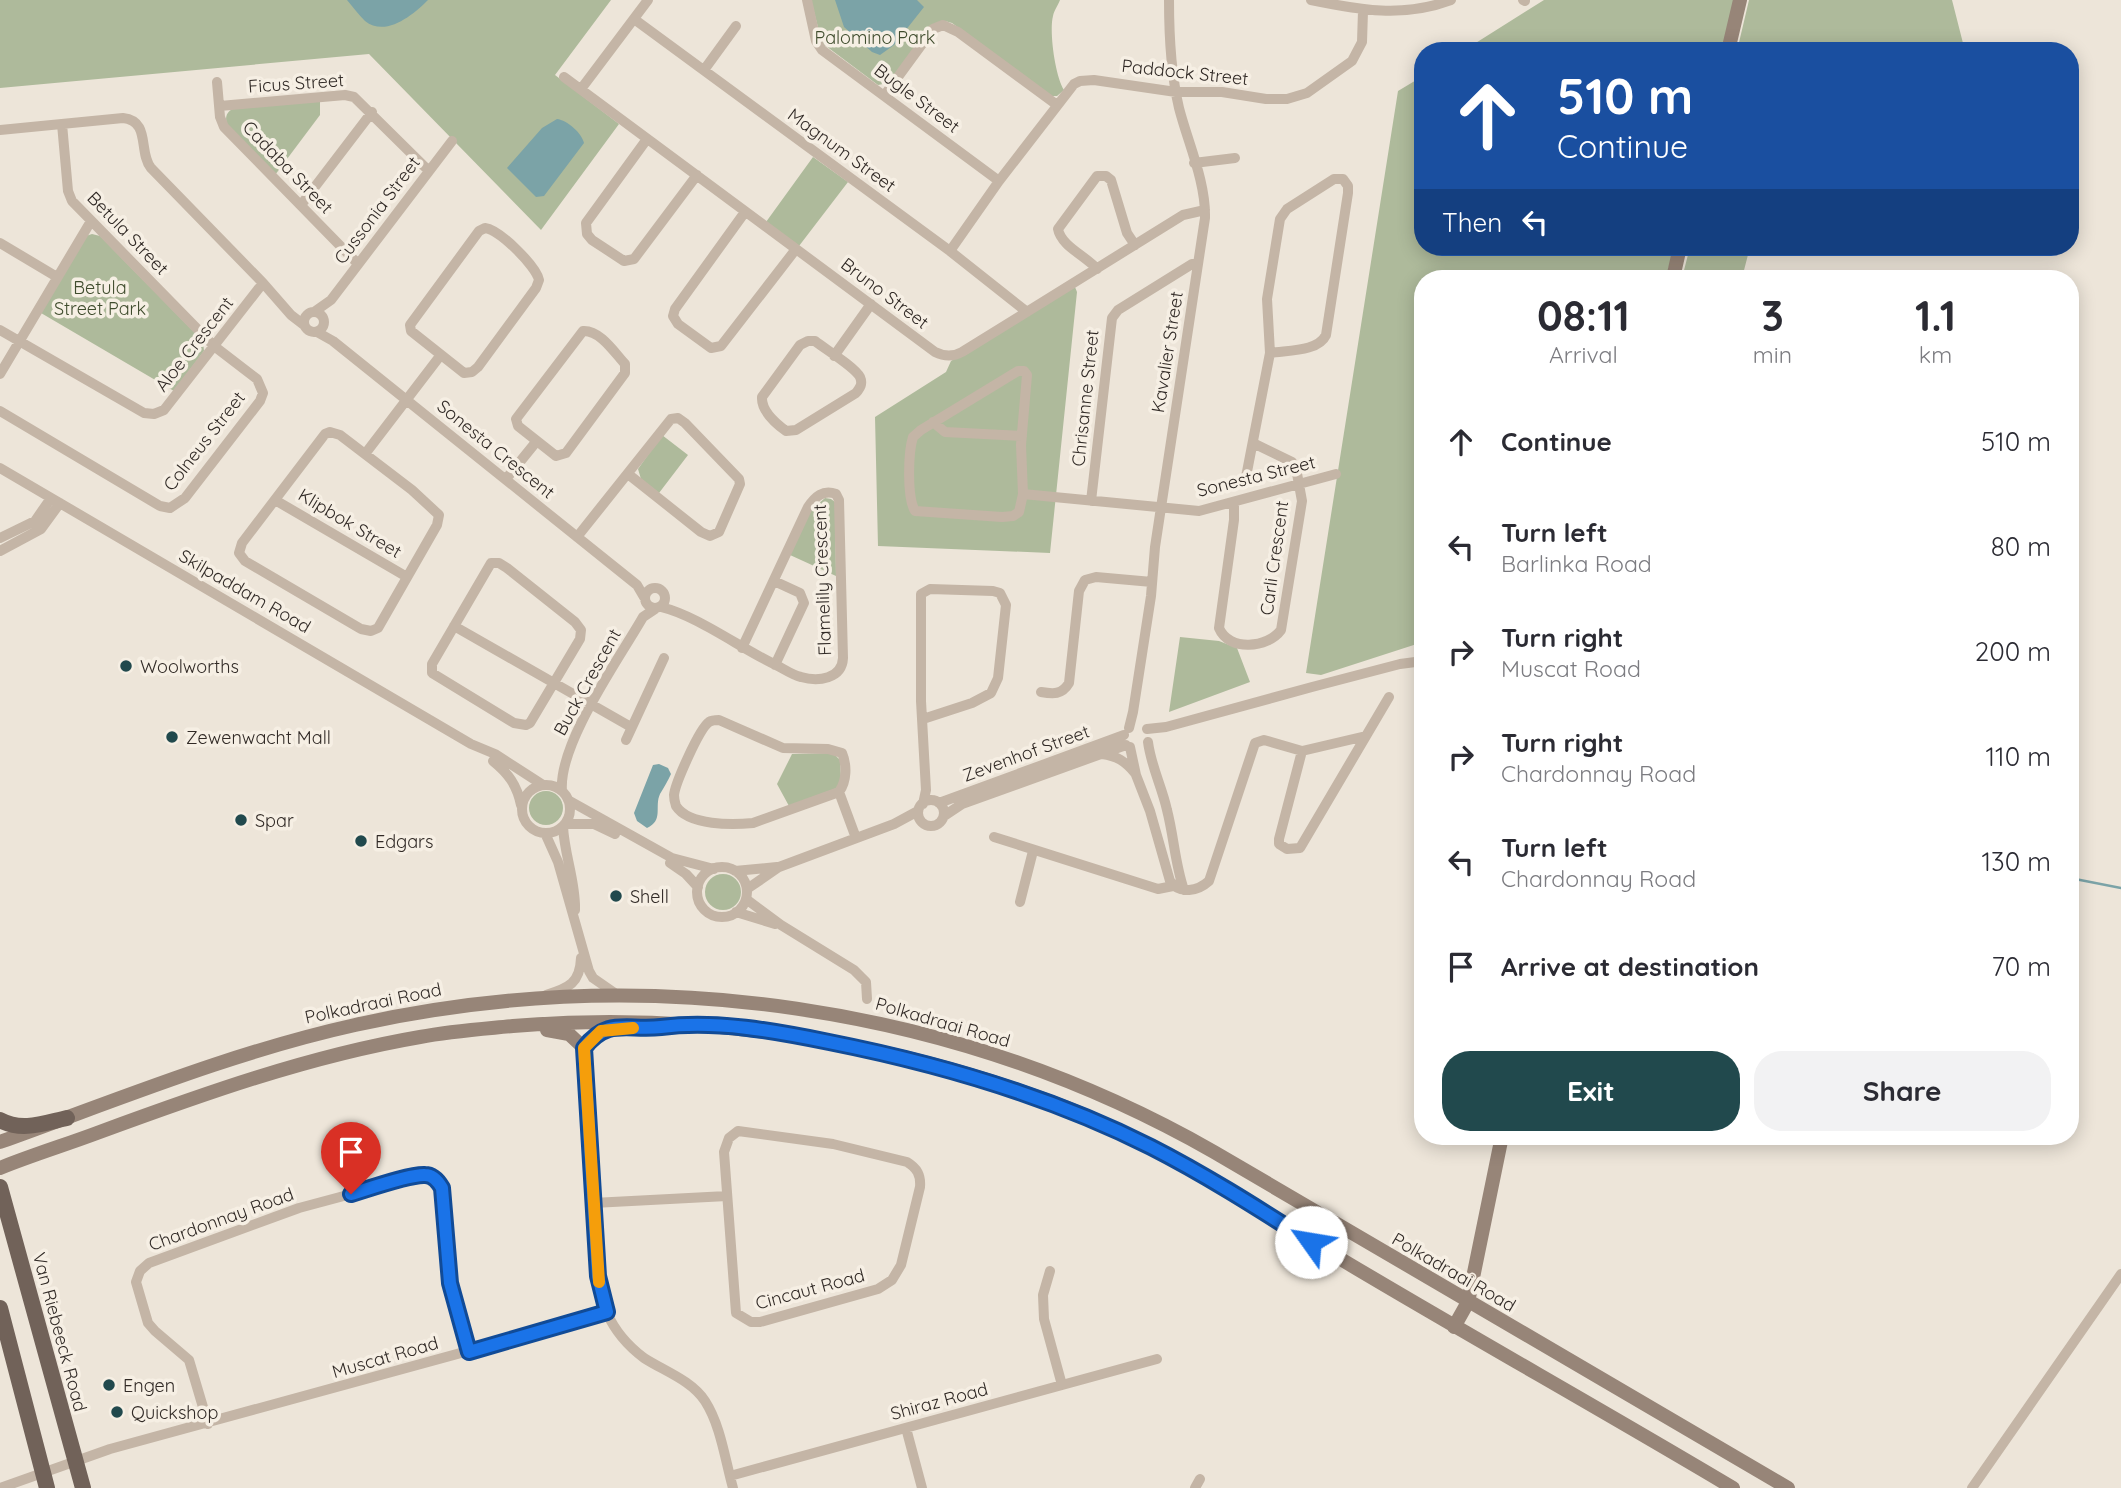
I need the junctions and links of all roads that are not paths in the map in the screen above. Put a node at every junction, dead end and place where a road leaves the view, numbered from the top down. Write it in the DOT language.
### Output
graph roads {
  1 [pos="648,0"];
  2 [pos="807,0"];
  3 [pos="1169,0"];
  4 [pos="1311,0"];
  5 [pos="1451,0"];
  6 [pos="1740,0"];
  7 [pos="1363,11"];
  8 [pos="634,19"];
  9 [pos="736,26"];
  10 [pos="1729,42"];
  11 [pos="704,70"];
  12 [pos="564,77"];
  13 [pos="218,82"];
  14 [pos="581,89"];
  15 [pos="1176,92"];
  16 [pos="884,96"];
  17 [pos="1057,105"];
  18 [pos="219,106"];
  19 [pos="372,113"];
  20 [pos="62,124"];
  21 [pos="0,130"];
  22 [pos="647,139"];
  23 [pos="452,141"];
  24 [pos="1235,158"];
  25 [pos="1194,163"];
  26 [pos="429,171"];
  27 [pos="697,175"];
  28 [pos="999,181"];
  29 [pos="301,205"];
  30 [pos="1205,210"];
  31 [pos="746,212"];
  32 [pos="90,220"];
  33 [pos="0,243"];
  34 [pos="1135,245"];
  35 [pos="796,248"];
  36 [pos="950,251"];
  37 [pos="358,264"];
  38 [pos="1198,264"];
  39 [pos="1097,269"];
  40 [pos="57,277"];
  41 [pos="263,283"];
  42 [pos="871,304"];
  43 [pos="1027,312"];
  44 [pos="315,321"];
  45 [pos="0,330"];
  46 [pos="19,341"];
  47 [pos="214,346"];
  48 [pos="1270,353"];
  49 [pos="440,356"];
  50 [pos="834,356"];
  51 [pos="0,374"];
  52 [pos="408,401"];
  53 [pos="0,411"];
  54 [pos="933,422"];
  55 [pos="1022,436"];
  56 [pos="536,442"];
  57 [pos="1253,443"];
  58 [pos="365,454"];
  59 [pos="0,468"];
  60 [pos="628,474"];
  61 [pos="1336,474"];
  62 [pos="506,480"];
  63 [pos="1245,482"];
  64 [pos="1299,484"];
  65 [pos="1023,494"];
  66 [pos="56,500"];
  67 [pos="275,500"];
  68 [pos="1091,501"];
  69 [pos="1234,502"];
  70 [pos="1161,508"];
  71 [pos="577,537"];
  72 [pos="0,538"];
  73 [pos="0,551"];
  74 [pos="407,578"];
  75 [pos="774,581"];
  76 [pos="1152,582"];
  77 [pos="653,600"];
  78 [pos="454,626"];
  79 [pos="742,648"];
  80 [pos="664,657"];
  81 [pos="1414,662"];
  82 [pos="775,665"];
  83 [pos="553,682"];
  84 [pos="1041,692"];
  85 [pos="1389,697"];
  86 [pos="592,705"];
  87 [pos="923,719"];
  88 [pos="631,727"];
  89 [pos="1137,736"];
  90 [pos="1366,736"];
  91 [pos="626,740"];
  92 [pos="471,744"];
  93 [pos="1302,751"];
  94 [pos="1100,754"];
  95 [pos="565,764"];
  96 [pos="1136,775"];
  97 [pos="545,785"];
  98 [pos="839,792"];
  99 [pos="565,796"];
  100 [pos="928,804"];
  101 [pos="521,808"];
  102 [pos="944,816"];
  103 [pos="923,823"];
  104 [pos="894,824"];
  105 [pos="564,825"];
  106 [pos="545,833"];
  107 [pos="994,837"];
  108 [pos="856,838"];
  109 [pos="1033,851"];
  110 [pos="779,867"];
  111 [pos="714,869"];
  112 [pos="735,871"];
  113 [pos="1173,886"];
  114 [pos="698,887"];
  115 [pos="1184,890"];
  116 [pos="746,894"];
  117 [pos="1020,902"];
  118 [pos="736,912"];
  119 [pos="575,916"];
  120 [pos="781,925"];
  121 [pos="581,947"];
  122 [pos="619,996"];
  123 [pos="533,998"];
  124 [pos="867,999"];
  125 [pos="679,1023"];
  126 [pos="476,1029"];
  127 [pos="584,1048"];
  128 [pos="67,1118"];
  129 [pos="0,1120"];
  130 [pos="0,1142"];
  131 [pos="1500,1145"];
  132 [pos="0,1168"];
  133 [pos="0,1187"];
  134 [pos="727,1196"];
  135 [pos="593,1203"];
  136 [pos="1049,1271"];
  137 [pos="2121,1274"];
  138 [pos="1468,1302"];
  139 [pos="0,1308"];
  140 [pos="607,1312"];
  141 [pos="1454,1327"];
  142 [pos="469,1352"];
  143 [pos="1157,1359"];
  144 [pos="1062,1385"];
  145 [pos="208,1424"];
  146 [pos="905,1428"];
  147 [pos="76,1461"];
  148 [pos="730,1476"];
  149 [pos="45,1480"];
  150 [pos="0,1488"];
  151 [pos="83,1488"];
  152 [pos="733,1488"];
  153 [pos="922,1488"];
  154 [pos="1733,1488"];
  155 [pos="1788,1488"];
  156 [pos="1972,1488"];
  1 -- 8 [label="street"];
  2 -- 16 [label="street, Bugle Street"];
  3 -- 15 [label="street, Kavalier Street"];
  4 -- 7 [label="street"];
  5 -- 7 [label="street"];
  6 -- 10 [label="main road"];
  7 -- 15 [label="street, Paddock Street"];
  8 -- 11 [label="street, Magnum Street"];
  8 -- 14 [label="street"];
  9 -- 11 [label="street"];
  11 -- 36 [label="street, Magnum Street"];
  12 -- 14 [label="street, Bruno Street"];
  13 -- 18 [label="street, Cadaba Street"];
  14 -- 22 [label="street, Bruno Street"];
  15 -- 17 [label="street, Paddock Street"];
  15 -- 25 [label="street, Kavalier Street"];
  16 -- 17 [label="street"];
  16 -- 28 [label="street, Bugle Street"];
  17 -- 28 [label="street, Paddock Street"];
  18 -- 19 [label="street, Ficus Street"];
  18 -- 29 [label="street, Cadaba Street"];
  19 -- 26 [label="street, Ficus Street"];
  19 -- 29 [label="street"];
  20 -- 21 [label="street"];
  20 -- 32 [label="street, Betula Street"];
  20 -- 41 [label="street"];
  22 -- 27 [label="street, Bruno Street"];
  22 -- 27 [label="street"];
  23 -- 26 [label="street, Cussonia Street"];
  24 -- 25 [label="street"];
  25 -- 30 [label="street, Kavalier Street"];
  26 -- 37 [label="street, Cussonia Street"];
  27 -- 31 [label="street, Bruno Street"];
  28 -- 36 [label="street, Paddock Street"];
  29 -- 37 [label="street, Cadaba Street"];
  30 -- 34 [label="street, Bruno Street"];
  30 -- 38 [label="street, Kavalier Street"];
  31 -- 35 [label="street, Bruno Street"];
  31 -- 35 [label="street"];
  32 -- 40 [label="street"];
  32 -- 47 [label="street, Betula Street"];
  33 -- 40 [label="street"];
  34 -- 39 [label="street, Bruno Street"];
  34 -- 39 [label="street"];
  35 -- 42 [label="street, Bruno Street"];
  36 -- 43 [label="street, Magnum Street"];
  37 -- 44 [label="street, Cussonia Street"];
  38 -- 68 [label="street, Chrisanne Street"];
  38 -- 70 [label="street, Kavalier Street"];
  39 -- 43 [label="street, Bruno Street"];
  40 -- 46 [label="street"];
  41 -- 44 [label="street"];
  41 -- 47 [label="street, Aloe Crescent"];
  42 -- 43 [label="street, Bruno Street"];
  42 -- 50 [label="street"];
  44 -- 52 [label="street, Sonesta Crescent"];
  45 -- 46 [label="street, Aloe Crescent"];
  46 -- 47 [label="street, Aloe Crescent"];
  46 -- 51 [label="street"];
  47 -- 53 [label="street, Colneus Street"];
  48 -- 48 [label="street"];
  48 -- 57 [label="street"];
  49 -- 49 [label="street"];
  49 -- 52 [label="street"];
  50 -- 50 [label="street"];
  52 -- 58 [label="street"];
  52 -- 62 [label="street, Sonesta Crescent"];
  54 -- 55 [label="street"];
  54 -- 55 [label="street"];
  54 -- 65 [label="street"];
  55 -- 65 [label="street"];
  56 -- 56 [label="street"];
  56 -- 62 [label="street"];
  57 -- 63 [label="street"];
  57 -- 64 [label="street, Carli Crescent"];
  58 -- 67 [label="street"];
  58 -- 74 [label="street"];
  59 -- 66 [label="street, Skilpaddam Road"];
  60 -- 60 [label="street"];
  60 -- 71 [label="street"];
  61 -- 64 [label="street, Sonesta Street"];
  62 -- 71 [label="street, Sonesta Crescent"];
  64 -- 69 [label="street, Sonesta Street"];
  64 -- 69 [label="street, Carli Crescent"];
  65 -- 68 [label="street, Sonesta Street"];
  66 -- 72 [label="street"];
  66 -- 73 [label="street"];
  66 -- 92 [label="street, Skilpaddam Road"];
  67 -- 74 [label="street, Klipbok Street"];
  67 -- 74 [label="street"];
  68 -- 70 [label="street, Sonesta Street"];
  69 -- 70 [label="street, Sonesta Street"];
  70 -- 76 [label="street, Kavalier Street"];
  71 -- 77 [label="street, Sonesta Crescent"];
  75 -- 79 [label="street, Flamelily Crescent"];
  75 -- 82 [label="street, Flamelily Crescent"];
  75 -- 82 [label="street, Flamelily Crescent"];
  76 -- 84 [label="street"];
  76 -- 89 [label="street, Kavalier Street"];
  77 -- 79 [label="street, Sonesta Crescent"];
  77 -- 86 [label="street, Buck Crescent"];
  78 -- 83 [label="street"];
  78 -- 83 [label="street"];
  78 -- 83 [label="street"];
  79 -- 82 [label="street, Flamelily Crescent"];
  80 -- 88 [label="street"];
  81 -- 89 [label="street"];
  83 -- 86 [label="street"];
  85 -- 90 [label="street"];
  86 -- 88 [label="street"];
  86 -- 95 [label="street, Buck Crescent"];
  87 -- 87 [label="street"];
  87 -- 100 [label="street"];
  88 -- 91 [label="street"];
  89 -- 94 [label="street, Zevenhof Street"];
  89 -- 96 [label="street"];
  89 -- 100 [label="street, Zevenhof Street"];
  89 -- 115 [label="street"];
  90 -- 93 [label="street"];
  90 -- 93 [label="street"];
  92 -- 97 [label="street, Skilpaddam Road"];
  92 -- 101 [label="street, Skilpaddam Road"];
  93 -- 115 [label="street"];
  94 -- 96 [label="street"];
  94 -- 102 [label="street, Zevenhof Street"];
  95 -- 97 [label="street"];
  95 -- 99 [label="street"];
  96 -- 113 [label="street"];
  97 -- 99 [label="street"];
  97 -- 101 [label="street"];
  98 -- 98 [label="street"];
  98 -- 108 [label="street"];
  99 -- 105 [label="street"];
  99 -- 111 [label="street"];
  100 -- 102 [label="street"];
  100 -- 103 [label="street"];
  100 -- 104 [label="street, Zevenhof Street"];
  101 -- 106 [label="street"];
  102 -- 103 [label="street, Zevenhof Street"];
  103 -- 104 [label="street, Zevenhof Street"];
  104 -- 108 [label="street, Zevenhof Street"];
  105 -- 106 [label="street"];
  105 -- 114 [label="street"];
  105 -- 119 [label="street"];
  106 -- 119 [label="street"];
  107 -- 109 [label="street"];
  108 -- 110 [label="street, Zevenhof Street"];
  109 -- 113 [label="street"];
  109 -- 117 [label="street"];
  110 -- 112 [label="street, Zevenhof Street"];
  110 -- 116 [label="street, Zevenhof Street"];
  111 -- 112 [label="street"];
  111 -- 114 [label="street"];
  112 -- 116 [label="street"];
  113 -- 115 [label="street"];
  114 -- 118 [label="street"];
  116 -- 118 [label="street"];
  116 -- 120 [label="street"];
  118 -- 120 [label="street"];
  119 -- 121 [label="street"];
  120 -- 124 [label="street"];
  121 -- 122 [label="street"];
  121 -- 123 [label="street"];
  122 -- 123 [label="main road, Polkadraai Road"];
  122 -- 138 [label="main road, Polkadraai Road"];
  123 -- 128 [label="main road, Polkadraai Road"];
  125 -- 126 [label="main road"];
  125 -- 127 [label="main road"];
  125 -- 141 [label="main road"];
  126 -- 127 [label="main road"];
  126 -- 132 [label="main road"];
  127 -- 135 [label="street"];
  128 -- 129 [label="main road"];
  128 -- 130 [label="main road, Polkadraai Road"];
  131 -- 138 [label="main road"];
  133 -- 147 [label="main road, Van Riebeeck Road"];
  134 -- 134 [label="street, Cincaut Road"];
  134 -- 135 [label="street"];
  135 -- 140 [label="street"];
  136 -- 144 [label="street"];
  137 -- 156 [label="street"];
  138 -- 141 [label="main road"];
  138 -- 155 [label="main road, Polkadraai Road"];
  139 -- 149 [label="main road"];
  140 -- 142 [label="street, Muscat Road"];
  140 -- 148 [label="street"];
  141 -- 154 [label="main road"];
  142 -- 145 [label="street, Muscat Road"];
  142 -- 145 [label="street, Chardonnay Road"];
  143 -- 144 [label="street, Shiraz Road"];
  144 -- 146 [label="street, Shiraz Road"];
  145 -- 147 [label="street, Muscat Road"];
  146 -- 148 [label="street, Shiraz Road"];
  146 -- 153 [label="street"];
  147 -- 149 [label="street, Muscat Road"];
  147 -- 151 [label="main road, Van Riebeeck Road"];
  148 -- 152 [label="street"];
  149 -- 150 [label="street, Muscat Road"];
}
